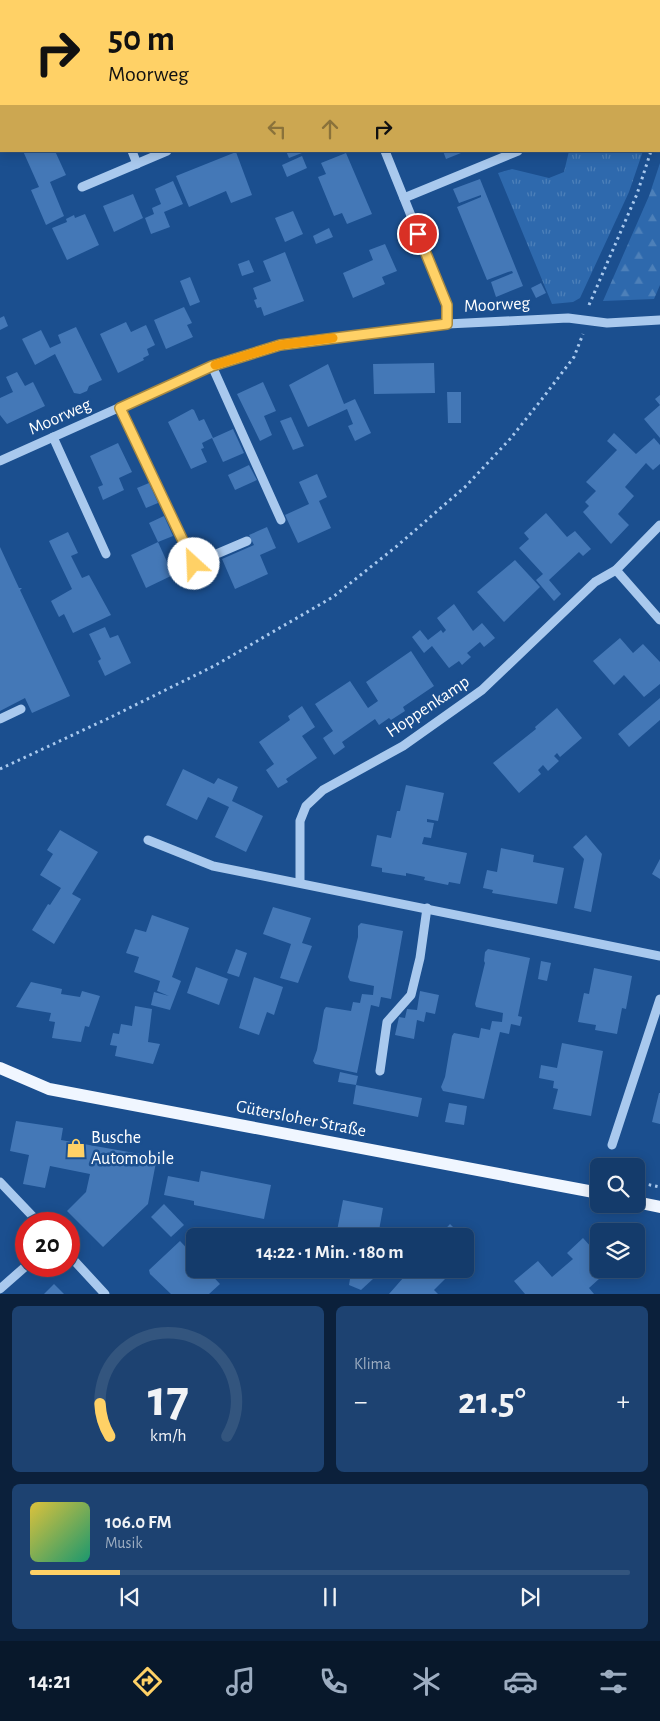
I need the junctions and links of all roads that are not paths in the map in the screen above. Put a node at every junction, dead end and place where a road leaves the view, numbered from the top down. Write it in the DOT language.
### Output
graph roads {
  1 [pos="132,152"];
  2 [pos="165,152"];
  3 [pos="385,152"];
  4 [pos="516,152"];
  5 [pos="137,164"];
  6 [pos="82,187"];
  7 [pos="404,198"];
  8 [pos="660,320"];
  9 [pos="447,324"];
  10 [pos="212,366"];
  11 [pos="120,408"];
  12 [pos="53,438"];
  13 [pos="0,461"];
  14 [pos="281,520"];
  15 [pos="660,525"];
  16 [pos="247,541"];
  17 [pos="106,554"];
  18 [pos="616,570"];
  19 [pos="660,620"];
  20 [pos="22,709"];
  21 [pos="0,719"];
  22 [pos="148,840"];
  23 [pos="300,882"];
  24 [pos="427,908"];
  25 [pos="660,956"];
  26 [pos="660,999"];
  27 [pos="0,1068"];
  28 [pos="380,1070"];
  29 [pos="612,1145"];
  30 [pos="0,1182"];
  31 [pos="590,1191"];
  32 [pos="645,1204"];
  33 [pos="660,1207"];
  34 [pos="29,1212"];
  35 [pos="80,1267"];
  36 [pos="15,1276"];
  37 [pos="0,1289"];
  38 [pos="105,1294"];
  1 -- 5 [label="street"];
  2 -- 5 [label="street"];
  3 -- 7 [label="street"];
  4 -- 7 [label="street"];
  5 -- 6 [label="street"];
  7 -- 9 [label="street"];
  8 -- 9 [label="street, Moorweg"];
  9 -- 10 [label="street, Moorweg"];
  10 -- 11 [label="street, Moorweg"];
  10 -- 14 [label="street"];
  11 -- 12 [label="street, Moorweg"];
  11 -- 16 [label="street"];
  12 -- 13 [label="street, Moorweg"];
  12 -- 17 [label="street"];
  15 -- 18 [label="street, Hoppenkamp"];
  18 -- 19 [label="street"];
  18 -- 23 [label="street, Hoppenkamp"];
  20 -- 21 [label="street"];
  22 -- 23 [label="street"];
  23 -- 24 [label="street"];
  24 -- 25 [label="street"];
  24 -- 28 [label="street"];
  26 -- 29 [label="street"];
  27 -- 31 [label="main road, Gütersloher Straße"];
  30 -- 34 [label="street"];
  32 -- 33 [label="main road"];
  35 -- 38 [label="street"];
  36 -- 37 [label="street"];
}
